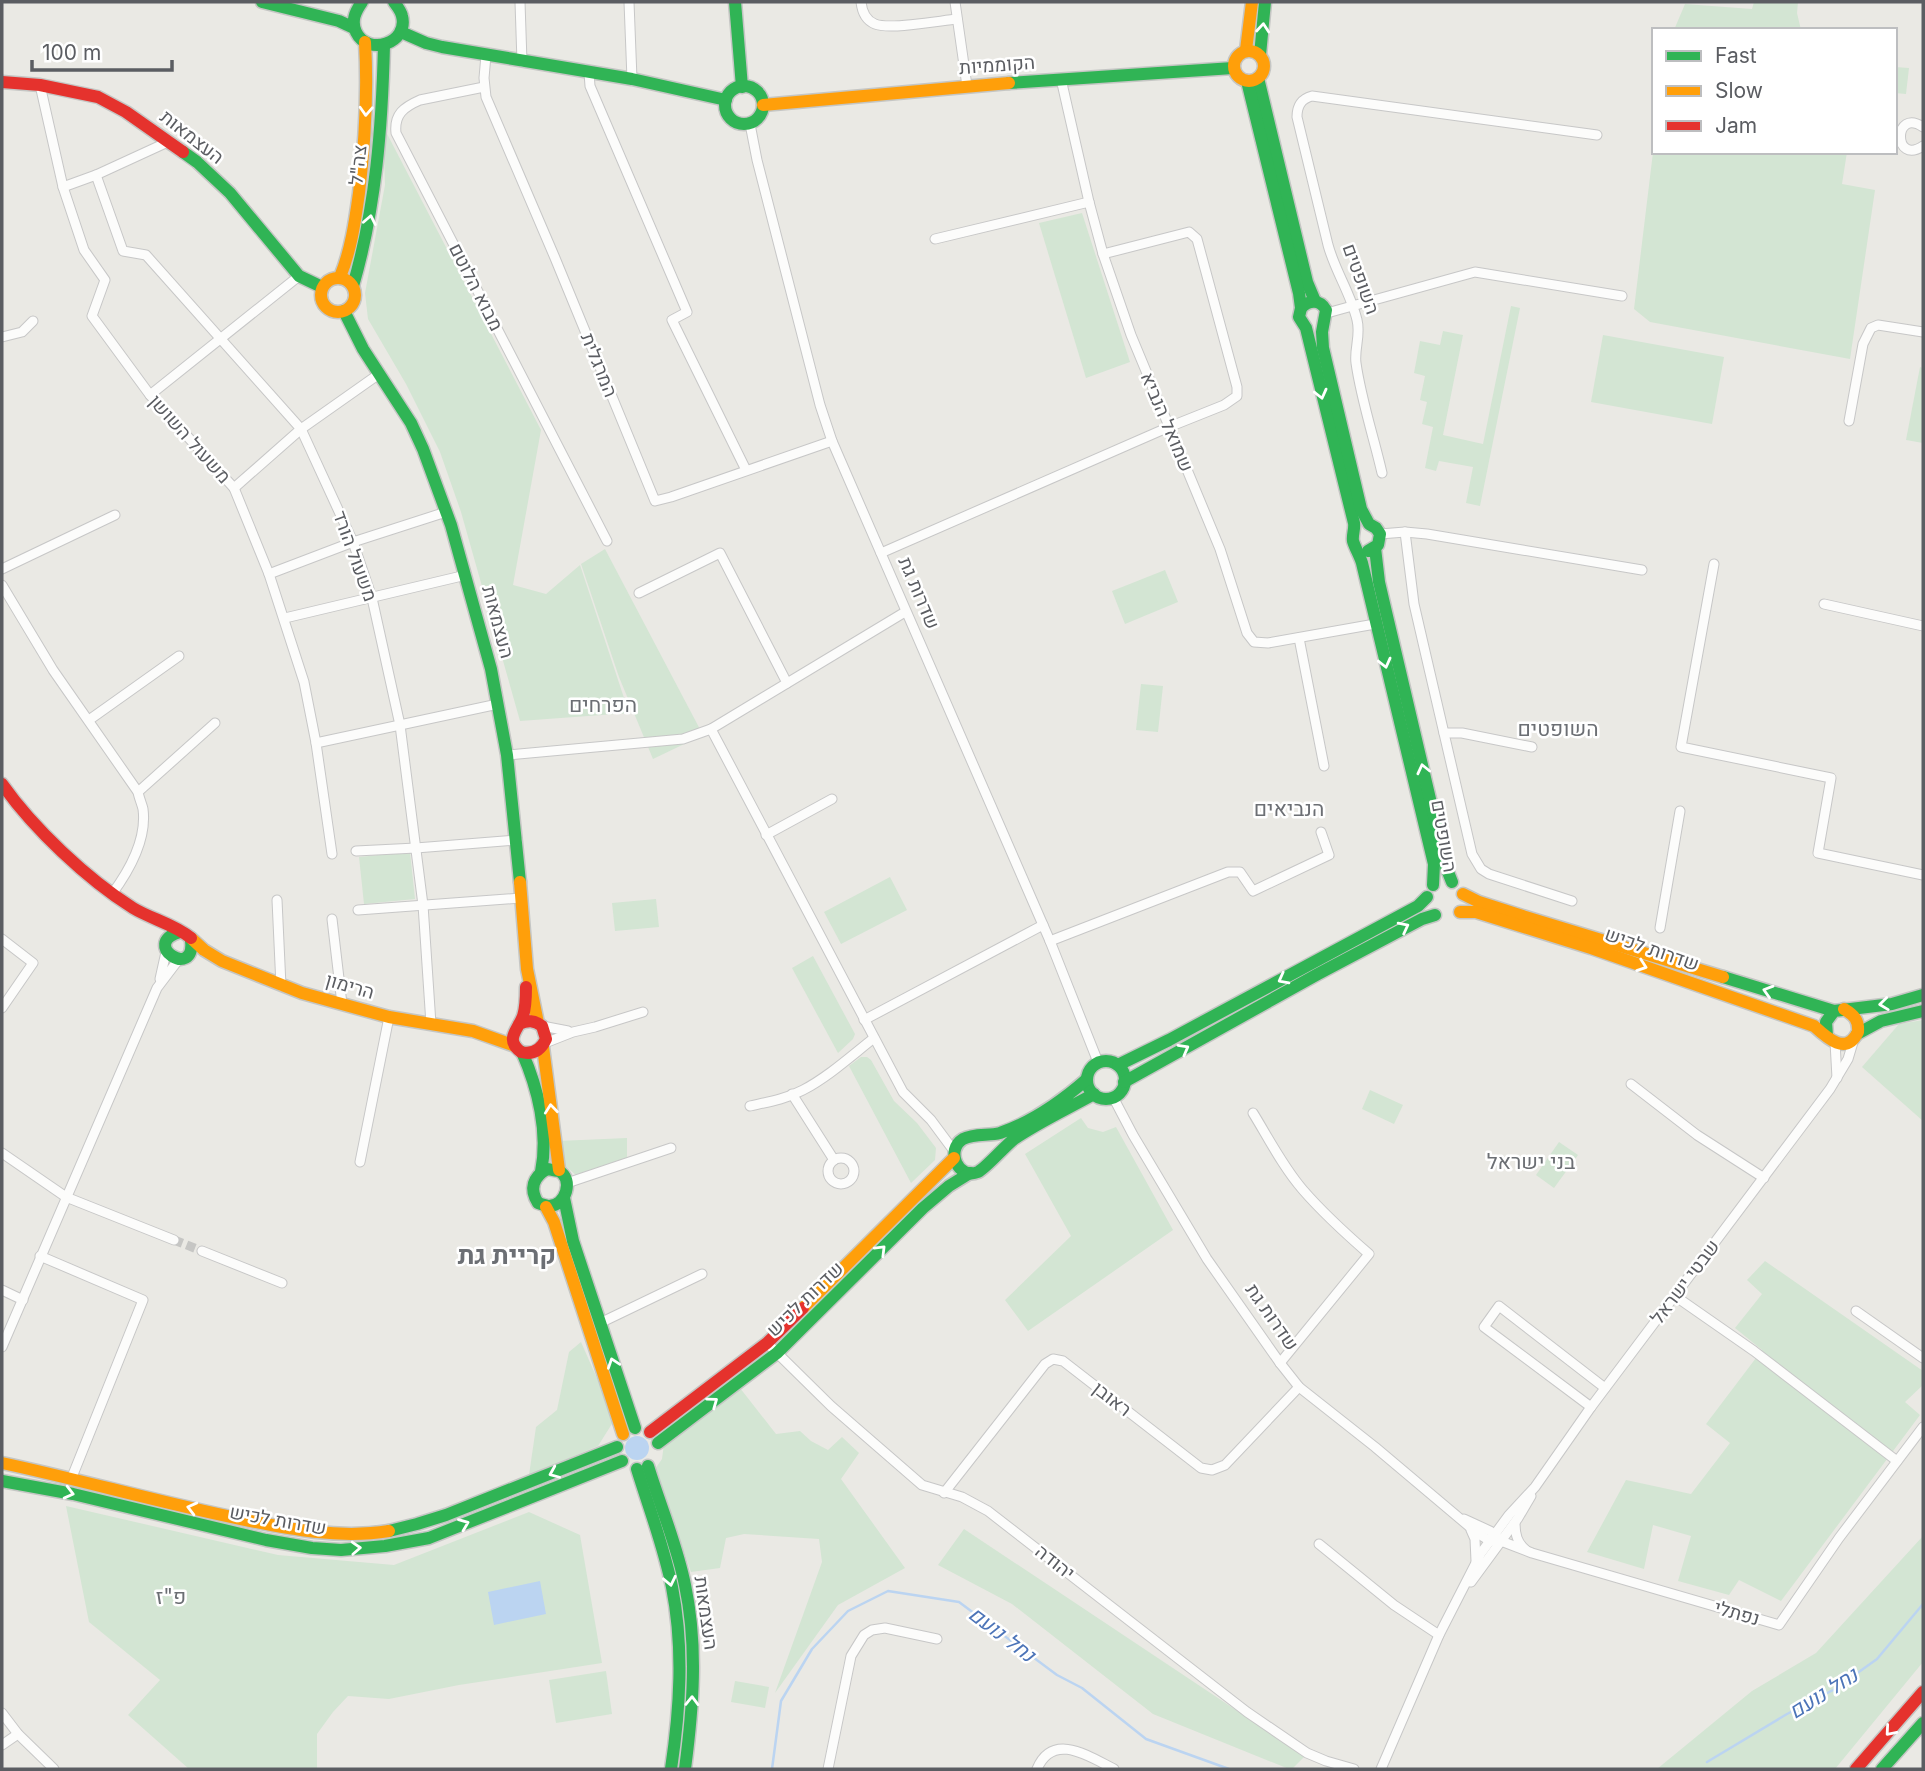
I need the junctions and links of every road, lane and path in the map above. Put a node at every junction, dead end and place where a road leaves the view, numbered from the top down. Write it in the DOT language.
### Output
graph roads {
  1 [pos="262,2"];
  2 [pos="394,2"];
  3 [pos="520,2"];
  4 [pos="629,2"];
  5 [pos="735,2"];
  6 [pos="861,2"];
  7 [pos="955,2"];
  8 [pos="1252,2"];
  9 [pos="1265,2"];
  10 [pos="359,5"];
  11 [pos="329,19"];
  12 [pos="957,19"];
  13 [pos="354,28"];
  14 [pos="401,32"];
  15 [pos="365,42"];
  16 [pos="384,45"];
  17 [pos="1246,50"];
  18 [pos="486,55"];
  19 [pos="1260,55"];
  20 [pos="522,62"];
  21 [pos="1233,68"];
  22 [pos="589,73"];
  23 [pos="632,79"];
  24 [pos="1061,79"];
  25 [pos="1252,80"];
  26 [pos="2,82"];
  27 [pos="40,85"];
  28 [pos="741,86"];
  29 [pos="967,86"];
  30 [pos="484,87"];
  31 [pos="726,100"];
  32 [pos="764,105"];
  33 [pos="750,124"];
  34 [pos="1923,127"];
  35 [pos="1597,135"];
  36 [pos="170,141"];
  37 [pos="1923,146"];
  38 [pos="96,175"];
  39 [pos="63,187"];
  40 [pos="1089,202"];
  41 [pos="934,239"];
  42 [pos="1103,254"];
  43 [pos="299,276"];
  44 [pos="340,277"];
  45 [pos="353,286"];
  46 [pos="322,287"];
  47 [pos="1622,296"];
  48 [pos="1315,301"];
  49 [pos="1353,305"];
  50 [pos="1301,309"];
  51 [pos="344,311"];
  52 [pos="1327,313"];
  53 [pos="33,321"];
  54 [pos="1323,326"];
  55 [pos="1306,328"];
  56 [pos="1923,332"];
  57 [pos="2,337"];
  58 [pos="221,338"];
  59 [pos="379,374"];
  60 [pos="150,395"];
  61 [pos="1849,421"];
  62 [pos="1169,427"];
  63 [pos="301,429"];
  64 [pos="832,441"];
  65 [pos="746,470"];
  66 [pos="1382,473"];
  67 [pos="234,488"];
  68 [pos="446,512"];
  69 [pos="114,515"];
  70 [pos="1369,524"];
  71 [pos="1355,529"];
  72 [pos="1405,531"];
  73 [pos="1380,534"];
  74 [pos="607,541"];
  75 [pos="353,542"];
  76 [pos="1375,548"];
  77 [pos="1358,549"];
  78 [pos="881,553"];
  79 [pos="1714,564"];
  80 [pos="2,569"];
  81 [pos="1642,570"];
  82 [pos="269,574"];
  83 [pos="466,575"];
  84 [pos="2,585"];
  85 [pos="639,593"];
  86 [pos="372,598"];
  87 [pos="1824,604"];
  88 [pos="905,612"];
  89 [pos="285,618"];
  90 [pos="1376,624"];
  91 [pos="1923,626"];
  92 [pos="1299,638"];
  93 [pos="179,656"];
  94 [pos="787,684"];
  95 [pos="498,704"];
  96 [pos="89,720"];
  97 [pos="215,723"];
  98 [pos="400,725"];
  99 [pos="711,729"];
  100 [pos="1444,733"];
  101 [pos="316,743"];
  102 [pos="1532,747"];
  103 [pos="507,755"];
  104 [pos="1324,766"];
  105 [pos="2,784"];
  106 [pos="138,792"];
  107 [pos="832,799"];
  108 [pos="1680,811"];
  109 [pos="1321,832"];
  110 [pos="766,835"];
  111 [pos="517,840"];
  112 [pos="416,848"];
  113 [pos="356,851"];
  114 [pos="332,854"];
  115 [pos="1923,875"];
  116 [pos="1452,882"];
  117 [pos="1430,891"];
  118 [pos="112,894"];
  119 [pos="1463,894"];
  120 [pos="521,898"];
  121 [pos="277,900"];
  122 [pos="1572,901"];
  123 [pos="423,905"];
  124 [pos="136,910"];
  125 [pos="358,910"];
  126 [pos="1448,916"];
  127 [pos="332,919"];
  128 [pos="1043,925"];
  129 [pos="1660,928"];
  130 [pos="186,936"];
  131 [pos="2,939"];
  132 [pos="1050,941"];
  133 [pos="166,948"];
  134 [pos="183,958"];
  135 [pos="222,961"];
  136 [pos="527,969"];
  137 [pos="281,986"];
  138 [pos="157,988"];
  139 [pos="1923,995"];
  140 [pos="342,1004"];
  141 [pos="2,1009"];
  142 [pos="1839,1010"];
  143 [pos="1923,1011"];
  144 [pos="643,1012"];
  145 [pos="389,1017"];
  146 [pos="864,1020"];
  147 [pos="431,1024"];
  148 [pos="540,1024"];
  149 [pos="518,1026"];
  150 [pos="473,1031"];
  151 [pos="573,1032"];
  152 [pos="1855,1037"];
  153 [pos="874,1038"];
  154 [pos="1831,1039"];
  155 [pos="544,1045"];
  156 [pos="518,1049"];
  157 [pos="1098,1062"];
  158 [pos="1118,1065"];
  159 [pos="1837,1078"];
  160 [pos="1087,1079"];
  161 [pos="1124,1082"];
  162 [pos="1631,1084"];
  163 [pos="792,1094"];
  164 [pos="1094,1094"];
  165 [pos="1113,1097"];
  166 [pos="750,1106"];
  167 [pos="1253,1112"];
  168 [pos="931,1120"];
  169 [pos="971,1138"];
  170 [pos="671,1148"];
  171 [pos="2,1153"];
  172 [pos="954,1154"];
  173 [pos="834,1160"];
  174 [pos="989,1161"];
  175 [pos="360,1163"];
  176 [pos="559,1170"];
  177 [pos="541,1172"];
  178 [pos="970,1173"];
  179 [pos="1764,1178"];
  180 [pos="567,1183"];
  181 [pos="66,1197"];
  182 [pos="564,1198"];
  183 [pos="546,1207"];
  184 [pos="174,1240"];
  185 [pos="202,1251"];
  186 [pos="40,1256"];
  187 [pos="702,1274"];
  188 [pos="282,1283"];
  189 [pos="2,1290"];
  190 [pos="1675,1296"];
  191 [pos="23,1300"];
  192 [pos="1856,1311"];
  193 [pos="600,1323"];
  194 [pos="766,1343"];
  195 [pos="2,1347"];
  196 [pos="777,1353"];
  197 [pos="1923,1358"];
  198 [pos="1280,1363"];
  199 [pos="1299,1387"];
  200 [pos="1605,1388"];
  201 [pos="1591,1407"];
  202 [pos="1923,1427"];
  203 [pos="629,1431"];
  204 [pos="617,1447"];
  205 [pos="651,1453"];
  206 [pos="622,1461"];
  207 [pos="1897,1461"];
  208 [pos="2,1463"];
  209 [pos="72,1478"];
  210 [pos="2,1481"];
  211 [pos="1535,1487"];
  212 [pos="944,1493"];
  213 [pos="1453,1513"];
  214 [pos="1514,1523"];
  215 [pos="1471,1529"];
  216 [pos="1495,1539"];
  217 [pos="1319,1544"];
  218 [pos="1527,1551"];
  219 [pos="1476,1564"];
  220 [pos="1456,1603"];
  221 [pos="1439,1635"];
  222 [pos="937,1639"];
  223 [pos="1923,1692"];
  224 [pos="2,1713"];
  225 [pos="1923,1723"];
  226 [pos="18,1734"];
  227 [pos="2,1745"];
  228 [pos="54,1769"];
  229 [pos="672,1769"];
  230 [pos="685,1769"];
  231 [pos="828,1769"];
  232 [pos="1037,1769"];
  233 [pos="1114,1769"];
  234 [pos="1353,1769"];
  235 [pos="1381,1769"];
  236 [pos="1856,1769"];
  237 [pos="1882,1769"];
  1 -- 11 [label="main road"];
  2 -- 14 [label="main road"];
  3 -- 20 [label="street"];
  4 -- 23 [label="street"];
  5 -- 28 [label="main road"];
  6 -- 12 [label="street"];
  7 -- 12 [label="street"];
  8 -- 17 [label="main road"];
  19 -- 9 [label="main road, one-way"];
  10 -- 11 [label="main road"];
  10 -- 13 [label="main road"];
  11 -- 13 [label="main road"];
  12 -- 29 [label="street"];
  13 -- 15 [label="main road"];
  14 -- 16 [label="main road"];
  14 -- 18 [label="main road"];
  15 -- 16 [label="main road"];
  15 -- 44 [label="main road, צה\"ל, one-way"];
  45 -- 16 [label="main road, צה\"ל, one-way"];
  17 -- 19 [label="main road"];
  17 -- 21 [label="main road"];
  18 -- 20 [label="main road"];
  18 -- 30 [label="street, המרגלית"];
  19 -- 25 [label="main road"];
  20 -- 22 [label="main road"];
  21 -- 24 [label="main road, הקוממיות"];
  21 -- 25 [label="main road"];
  22 -- 23 [label="main road"];
  22 -- 65 [label="street"];
  23 -- 31 [label="main road"];
  24 -- 29 [label="main road, הקוממיות"];
  24 -- 40 [label="street, שמואל הנביא"];
  25 -- 48 [label="main road"];
  25 -- 50 [label="main road"];
  26 -- 27 [label="main road, העצמאות"];
  27 -- 36 [label="main road, העצמאות"];
  27 -- 39 [label="street, משעול השושן"];
  28 -- 31 [label="main road"];
  28 -- 32 [label="main road"];
  29 -- 32 [label="main road, הקוממיות"];
  30 -- 65 [label="street, המרגלית"];
  30 -- 74 [label="street, מבוא הלוטם"];
  31 -- 33 [label="main road"];
  32 -- 33 [label="main road"];
  33 -- 64 [label="street, שדרות גת"];
  34 -- 37 [label="street"];
  35 -- 49 [label="street, השופטים"];
  36 -- 38 [label="street"];
  36 -- 43 [label="main road, העצמאות"];
  38 -- 39 [label="street"];
  38 -- 58 [label="street, משעול הורד"];
  39 -- 60 [label="street, משעול השושן"];
  40 -- 41 [label="street"];
  40 -- 42 [label="street, שמואל הנביא"];
  42 -- 62 [label="street, שמואל הנביא"];
  42 -- 62 [label="street"];
  43 -- 46 [label="main road, העצמאות"];
  43 -- 58 [label="street"];
  44 -- 45 [label="main road"];
  44 -- 46 [label="main road"];
  45 -- 51 [label="main road"];
  46 -- 51 [label="main road"];
  47 -- 49 [label="street"];
  48 -- 50 [label="main road"];
  48 -- 52 [label="main road"];
  49 -- 52 [label="street"];
  49 -- 66 [label="street, השופטים"];
  50 -- 55 [label="main road"];
  51 -- 59 [label="main road, העצמאות"];
  52 -- 54 [label="main road"];
  53 -- 57 [label="street"];
  54 -- 55 [label="main road"];
  54 -- 70 [label="main road"];
  55 -- 71 [label="main road, one-way"];
  56 -- 61 [label="street"];
  58 -- 60 [label="street"];
  58 -- 63 [label="street, משעול הורד"];
  59 -- 63 [label="street"];
  59 -- 68 [label="main road, העצמאות"];
  60 -- 67 [label="street, משעול השושן"];
  62 -- 78 [label="street"];
  62 -- 92 [label="street, שמואל הנביא"];
  63 -- 67 [label="street"];
  63 -- 75 [label="street, משעול הורד"];
  64 -- 65 [label="street, המרגלית"];
  64 -- 78 [label="street, שדרות גת"];
  67 -- 82 [label="street, משעול השושן"];
  68 -- 75 [label="street"];
  68 -- 83 [label="main road, העצמאות"];
  69 -- 80 [label="street"];
  70 -- 71 [label="main road"];
  70 -- 73 [label="main road"];
  71 -- 77 [label="main road"];
  72 -- 73 [label="street"];
  72 -- 81 [label="street"];
  72 -- 100 [label="street"];
  73 -- 76 [label="main road"];
  75 -- 82 [label="street"];
  75 -- 86 [label="street, משעול הורד"];
  76 -- 77 [label="main road"];
  116 -- 76 [label="main road, השופטים, one-way"];
  77 -- 90 [label="main road, השופטים"];
  78 -- 88 [label="street, שדרות גת"];
  79 -- 115 [label="street"];
  82 -- 89 [label="street, משעול השושן"];
  83 -- 86 [label="street"];
  83 -- 95 [label="main road, העצמאות"];
  84 -- 96 [label="street"];
  85 -- 94 [label="street"];
  86 -- 89 [label="street"];
  86 -- 98 [label="street, משעול הורד"];
  87 -- 91 [label="street"];
  88 -- 94 [label="street"];
  88 -- 128 [label="street, שדרות גת"];
  89 -- 101 [label="street, משעול השושן"];
  90 -- 92 [label="street, שמואל הנביא"];
  90 -- 117 [label="main road, השופטים, one-way"];
  92 -- 104 [label="street"];
  93 -- 96 [label="street"];
  94 -- 99 [label="street"];
  95 -- 98 [label="street"];
  95 -- 103 [label="main road, העצמאות"];
  96 -- 106 [label="street"];
  97 -- 106 [label="street"];
  98 -- 101 [label="street"];
  98 -- 112 [label="street, משעול הורד"];
  99 -- 103 [label="street"];
  99 -- 110 [label="street"];
  100 -- 102 [label="street"];
  100 -- 122 [label="street"];
  101 -- 114 [label="street, משעול השושן"];
  103 -- 111 [label="main road, העצמאות"];
  105 -- 118 [label="main road, הרימון"];
  106 -- 118 [label="street"];
  107 -- 110 [label="street"];
  108 -- 129 [label="street"];
  109 -- 132 [label="street"];
  110 -- 146 [label="street"];
  111 -- 112 [label="street"];
  111 -- 120 [label="main road, העצמאות"];
  112 -- 113 [label="street"];
  112 -- 123 [label="street, משעול הורד"];
  116 -- 117 [label="main road"];
  116 -- 119 [label="main road"];
  117 -- 126 [label="main road"];
  117 -- 158 [label="main road, one-way"];
  118 -- 124 [label="main road, הרימון"];
  119 -- 126 [label="main road"];
  142 -- 119 [label="main road, שדרות לכיש, one-way"];
  120 -- 123 [label="street"];
  120 -- 136 [label="main road, העצמאות"];
  121 -- 137 [label="street"];
  123 -- 125 [label="street"];
  123 -- 147 [label="street, משעול הורד"];
  124 -- 130 [label="main road, הרימון"];
  124 -- 133 [label="main road, הרימון"];
  126 -- 154 [label="main road, שדרות לכיש, one-way"];
  161 -- 126 [label="main road, one-way"];
  127 -- 140 [label="street"];
  128 -- 132 [label="street, שדרות גת"];
  128 -- 146 [label="street"];
  130 -- 133 [label="main road"];
  130 -- 134 [label="main road"];
  130 -- 135 [label="main road, הרימון"];
  131 -- 141 [label="street"];
  132 -- 157 [label="street, שדרות גת"];
  133 -- 134 [label="main road"];
  133 -- 138 [label="street"];
  134 -- 135 [label="main road, הרימון"];
  134 -- 138 [label="street"];
  135 -- 137 [label="main road, הרימון"];
  136 -- 148 [label="main road, העצמאות"];
  136 -- 149 [label="main road, העצמאות"];
  137 -- 140 [label="main road, הרימון"];
  138 -- 181 [label="street"];
  139 -- 142 [label="main road, שדרות לכיש, one-way"];
  140 -- 145 [label="main road, הרימון"];
  142 -- 152 [label="main road"];
  142 -- 154 [label="main road"];
  143 -- 152 [label="main road"];
  144 -- 151 [label="street"];
  145 -- 147 [label="main road, הרימון"];
  145 -- 175 [label="street"];
  146 -- 153 [label="street"];
  147 -- 150 [label="main road, הרימון"];
  148 -- 149 [label="main road"];
  148 -- 151 [label="street"];
  148 -- 155 [label="main road"];
  149 -- 150 [label="main road, הרימון"];
  149 -- 156 [label="main road"];
  150 -- 156 [label="main road, הרימון"];
  151 -- 155 [label="street"];
  152 -- 154 [label="main road"];
  152 -- 159 [label="street, שבטי ישראל"];
  153 -- 163 [label="street"];
  153 -- 168 [label="street"];
  154 -- 159 [label="street"];
  155 -- 156 [label="main road"];
  176 -- 155 [label="main road, one-way"];
  156 -- 177 [label="main road"];
  157 -- 158 [label="main road"];
  157 -- 160 [label="main road"];
  158 -- 161 [label="main road"];
  159 -- 179 [label="street, שבטי ישראל"];
  160 -- 164 [label="main road"];
  160 -- 169 [label="main road"];
  161 -- 165 [label="main road"];
  162 -- 179 [label="street"];
  163 -- 166 [label="street"];
  163 -- 173 [label="street"];
  164 -- 165 [label="main road"];
  164 -- 174 [label="main road"];
  165 -- 198 [label="street, שדרות גת"];
  167 -- 198 [label="street"];
  168 -- 169 [label="street"];
  168 -- 172 [label="street"];
  169 -- 172 [label="main road"];
  169 -- 174 [label="main road"];
  170 -- 180 [label="street"];
  171 -- 181 [label="street"];
  172 -- 178 [label="main road"];
  172 -- 194 [label="main road, שדרות לכיש"];
  174 -- 178 [label="main road"];
  176 -- 177 [label="main road"];
  176 -- 180 [label="main road"];
  177 -- 183 [label="main road"];
  196 -- 178 [label="main road, שדרות לכיש, one-way"];
  179 -- 190 [label="street, שבטי ישראל"];
  180 -- 182 [label="main road"];
  181 -- 184 [label="street"];
  181 -- 186 [label="street"];
  182 -- 183 [label="main road"];
  182 -- 193 [label="main road"];
  183 -- 203 [label="main road"];
  185 -- 188 [label="street"];
  186 -- 191 [label="street"];
  186 -- 209 [label="street"];
  187 -- 193 [label="street"];
  189 -- 191 [label="street"];
  190 -- 200 [label="street, שבטי ישראל"];
  190 -- 207 [label="street"];
  191 -- 195 [label="street"];
  192 -- 197 [label="street"];
  203 -- 193 [label="main road, one-way"];
  194 -- 196 [label="street, יהודה"];
  194 -- 205 [label="main road, שדרות לכיש"];
  205 -- 196 [label="main road, שדרות לכיש, one-way"];
  196 -- 212 [label="street, יהודה"];
  198 -- 199 [label="street, שדרות גת"];
  199 -- 212 [label="street, ראובן"];
  199 -- 213 [label="street, שדרות גת"];
  200 -- 201 [label="street, שבטי ישראל"];
  200 -- 201 [label="street"];
  201 -- 211 [label="street, שבטי ישראל"];
  202 -- 207 [label="street, נפתלי"];
  203 -- 204 [label="main road"];
  203 -- 205 [label="main road"];
  204 -- 206 [label="main road"];
  204 -- 209 [label="main road, שדרות לכיש, one-way"];
  205 -- 206 [label="main road"];
  205 -- 229 [label="main road, העצמאות, one-way"];
  230 -- 205 [label="main road, העצמאות, one-way"];
  210 -- 206 [label="main road, שדרות לכיש, one-way"];
  207 -- 218 [label="street, נפתלי"];
  208 -- 209 [label="main road, שדרות לכיש"];
  211 -- 214 [label="street, שבטי ישראל"];
  211 -- 216 [label="street, שבטי ישראל"];
  212 -- 234 [label="street, יהודה"];
  213 -- 215 [label="street, שדרות גת"];
  213 -- 216 [label="street, שדרות גת"];
  214 -- 216 [label="street, שבטי ישראל"];
  214 -- 218 [label="street"];
  215 -- 216 [label="street, שדרות גת"];
  215 -- 219 [label="street"];
  216 -- 218 [label="street, נפתלי"];
  216 -- 219 [label="street, שבטי ישראל"];
  216 -- 220 [label="street, שבטי ישראל"];
  217 -- 221 [label="street"];
  219 -- 220 [label="street, שבטי ישראל"];
  220 -- 221 [label="street, שבטי ישראל"];
  221 -- 235 [label="street, שבטי ישראל"];
  222 -- 231 [label="street"];
  223 -- 236 [label="main road, one-way"];
  224 -- 226 [label="street"];
  225 -- 237 [label="main road"];
  226 -- 227 [label="street"];
  226 -- 228 [label="street"];
  232 -- 233 [label="street"];
}
